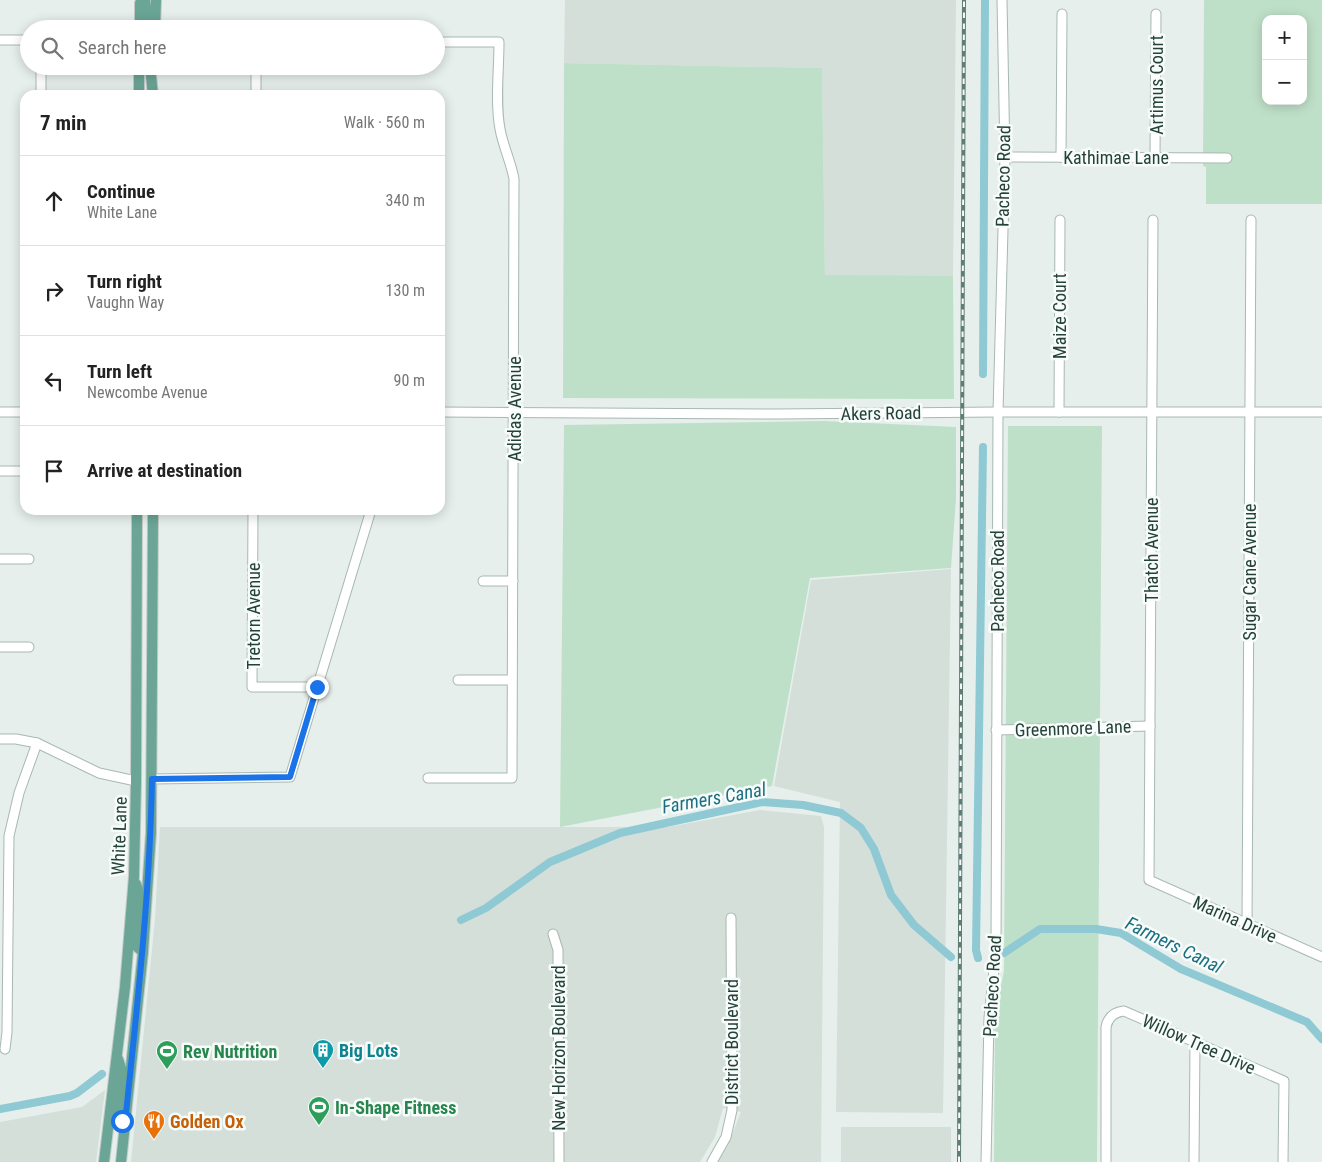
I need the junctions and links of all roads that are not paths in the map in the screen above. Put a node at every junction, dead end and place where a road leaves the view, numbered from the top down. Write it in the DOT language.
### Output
graph roads {
  1 [pos="140,0"];
  2 [pos="145,0"];
  3 [pos="156,0"];
  4 [pos="1002,0"];
  5 [pos="1062,14"];
  6 [pos="1156,14"];
  7 [pos="140,20"];
  8 [pos="148,20"];
  9 [pos="156,20"];
  10 [pos="0,40"];
  11 [pos="20,40"];
  12 [pos="445,42"];
  13 [pos="41,75"];
  14 [pos="140,75"];
  15 [pos="151,75"];
  16 [pos="155,75"];
  17 [pos="256,75"];
  18 [pos="41,90"];
  19 [pos="139,90"];
  20 [pos="153,90"];
  21 [pos="154,90"];
  22 [pos="256,90"];
  23 [pos="1005,157"];
  24 [pos="1061,157"];
  25 [pos="1155,157"];
  26 [pos="1227,158"];
  27 [pos="1060,220"];
  28 [pos="1153,220"];
  29 [pos="1251,220"];
  30 [pos="0,412"];
  31 [pos="20,412"];
  32 [pos="445,412"];
  33 [pos="514,412"];
  34 [pos="998,412"];
  35 [pos="1059,412"];
  36 [pos="1152,412"];
  37 [pos="1250,412"];
  38 [pos="1322,412"];
  39 [pos="0,471"];
  40 [pos="20,471"];
  41 [pos="137,515"];
  42 [pos="152,515"];
  43 [pos="253,515"];
  44 [pos="369,515"];
  45 [pos="0,559"];
  46 [pos="29,559"];
  47 [pos="483,581"];
  48 [pos="513,581"];
  49 [pos="0,647"];
  50 [pos="29,647"];
  51 [pos="458,680"];
  52 [pos="512,680"];
  53 [pos="317,687"];
  54 [pos="136,716"];
  55 [pos="1150,726"];
  56 [pos="996,730"];
  57 [pos="0,739"];
  58 [pos="37,743"];
  59 [pos="428,778"];
  60 [pos="152,779"];
  61 [pos="136,781"];
  62 [pos="149,862"];
  63 [pos="134,876"];
  64 [pos="1149,880"];
  65 [pos="731,918"];
  66 [pos="1247,924"];
  67 [pos="4,934"];
  68 [pos="553,934"];
  69 [pos="143,952"];
  70 [pos="1322,957"];
  71 [pos="1195,1042"];
  72 [pos="5,1050"];
  73 [pos="117,1055"];
  74 [pos="125,1123"];
  75 [pos="104,1162"];
  76 [pos="121,1162"];
  77 [pos="559,1162"];
  78 [pos="712,1162"];
  79 [pos="986,1162"];
  80 [pos="1106,1162"];
  81 [pos="1194,1162"];
  82 [pos="1283,1162"];
  1 -- 7 [label="main road"];
  2 -- 8 [label="main road"];
  3 -- 9 [label="main road"];
  4 -- 23 [label="street, Pacheco Road"];
  5 -- 24 [label="street"];
  6 -- 25 [label="street, Artimus Court"];
  10 -- 11 [label="street"];
  12 -- 33 [label="street, Adidas Avenue"];
  13 -- 18 [label="street"];
  14 -- 19 [label="main road"];
  15 -- 20 [label="main road"];
  16 -- 21 [label="main road"];
  17 -- 22 [label="street"];
  23 -- 24 [label="street, Kathimae Lane"];
  23 -- 34 [label="street, Pacheco Road"];
  24 -- 25 [label="street, Kathimae Lane"];
  25 -- 26 [label="street, Kathimae Lane"];
  27 -- 35 [label="street, Maize Court"];
  28 -- 36 [label="street, Thatch Avenue"];
  29 -- 37 [label="street, Sugar Cane Avenue"];
  30 -- 31 [label="street"];
  32 -- 33 [label="street, Akers Road"];
  33 -- 34 [label="street, Akers Road"];
  33 -- 48 [label="street, Adidas Avenue"];
  34 -- 35 [label="street, Akers Road"];
  34 -- 56 [label="street, Pacheco Road"];
  35 -- 36 [label="street, Akers Road"];
  36 -- 37 [label="street, Akers Road"];
  36 -- 55 [label="street, Thatch Avenue"];
  37 -- 38 [label="street, Akers Road"];
  37 -- 66 [label="street, Sugar Cane Avenue"];
  39 -- 40 [label="street"];
  41 -- 54 [label="main road, White Lane"];
  42 -- 60 [label="main road, White Lane"];
  43 -- 53 [label="street, Tretorn Avenue"];
  44 -- 53 [label="street"];
  45 -- 46 [label="street"];
  47 -- 48 [label="street"];
  48 -- 52 [label="street, Adidas Avenue"];
  49 -- 50 [label="street"];
  51 -- 52 [label="street"];
  52 -- 59 [label="street, Adidas Avenue"];
  53 -- 60 [label="street"];
  54 -- 60 [label="main road"];
  54 -- 61 [label="main road, White Lane"];
  55 -- 56 [label="street, Greenmore Lane"];
  55 -- 64 [label="street, Thatch Avenue"];
  56 -- 79 [label="street, Pacheco Road"];
  57 -- 58 [label="street"];
  58 -- 61 [label="street"];
  58 -- 67 [label="street"];
  60 -- 62 [label="main road, White Lane"];
  61 -- 62 [label="main road"];
  61 -- 63 [label="main road, White Lane"];
  62 -- 69 [label="main road, White Lane"];
  63 -- 69 [label="main road"];
  63 -- 73 [label="main road, White Lane"];
  64 -- 66 [label="street, Marina Drive"];
  65 -- 78 [label="street, District Boulevard"];
  66 -- 70 [label="street, Marina Drive"];
  67 -- 72 [label="street"];
  68 -- 77 [label="street, New Horizon Boulevard"];
  69 -- 74 [label="main road, White Lane"];
  71 -- 80 [label="street, Willow Tree Drive"];
  71 -- 81 [label="street"];
  71 -- 82 [label="street, Willow Tree Drive"];
  73 -- 74 [label="main road"];
  73 -- 75 [label="main road, White Lane"];
  74 -- 76 [label="main road, White Lane"];
}
